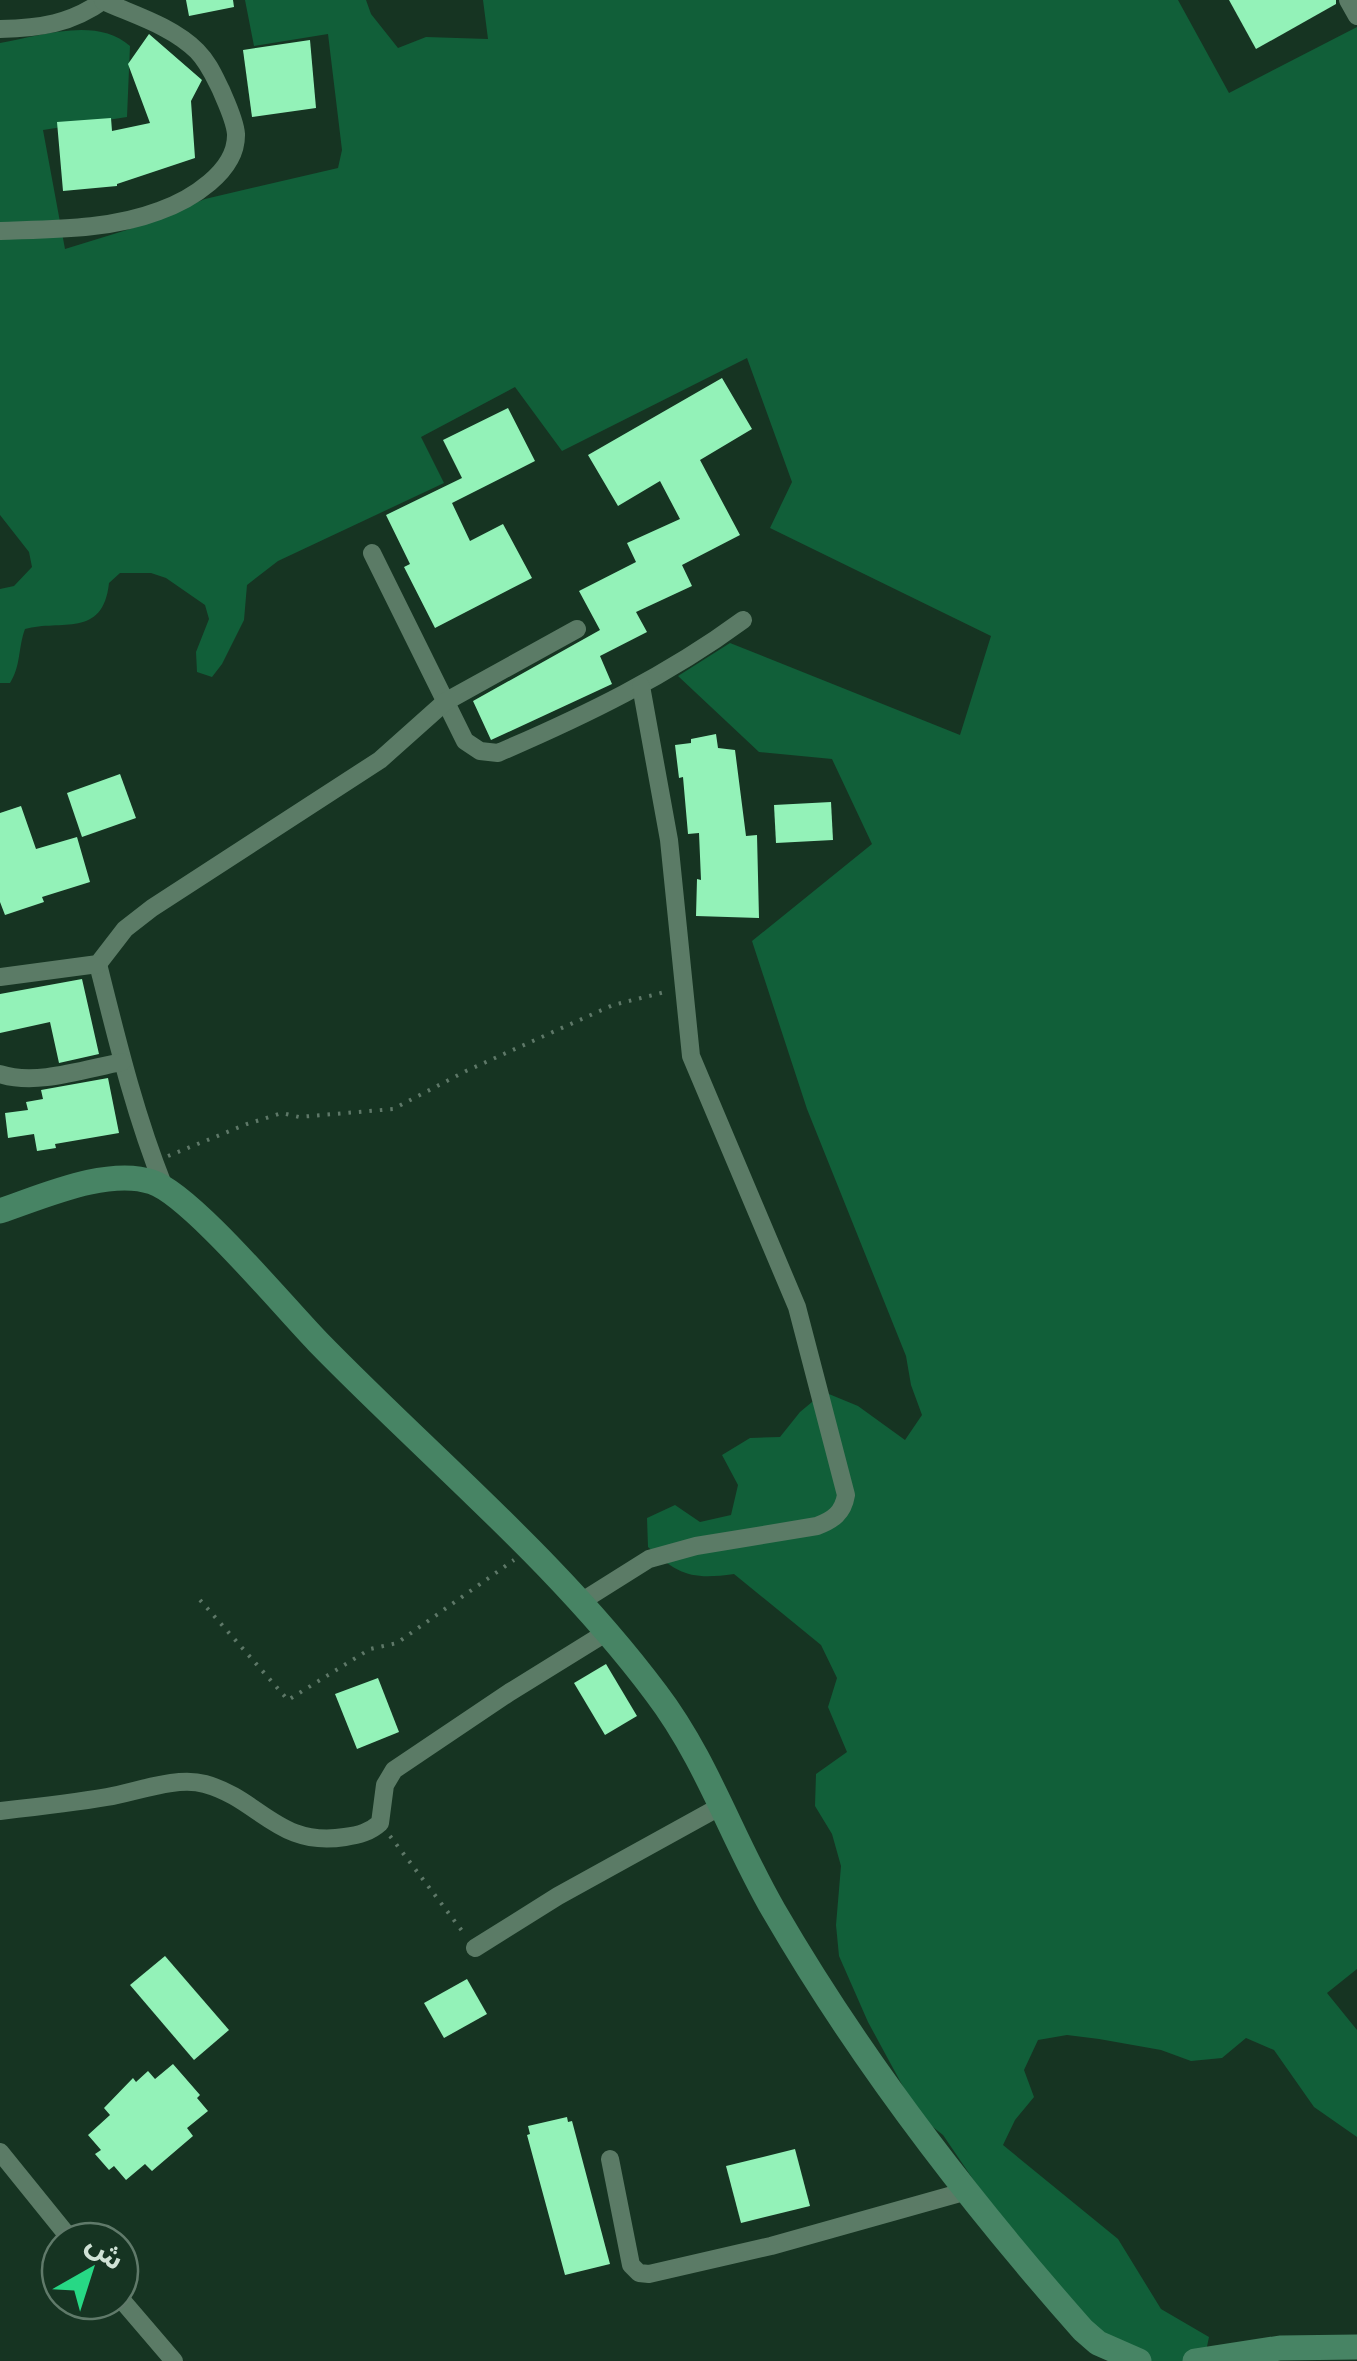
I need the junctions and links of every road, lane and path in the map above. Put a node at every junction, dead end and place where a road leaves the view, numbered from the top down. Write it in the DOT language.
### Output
graph roads {
  1 [pos="103,0"];
  2 [pos="1348,0"];
  3 [pos="1357,16"];
  4 [pos="0,30"];
  5 [pos="0,231"];
  6 [pos="372,553"];
  7 [pos="743,620"];
  8 [pos="577,629"];
  9 [pos="640,686"];
  10 [pos="445,702"];
  11 [pos="98,964"];
  12 [pos="0,977"];
  13 [pos="684,988"];
  14 [pos="122,1062"];
  15 [pos="0,1074"];
  16 [pos="154,1162"];
  17 [pos="164,1187"];
  18 [pos="0,1212"];
  19 [pos="528,1550"];
  20 [pos="200,1600"];
  21 [pos="580,1603"];
  22 [pos="607,1632"];
  23 [pos="721,1806"];
  24 [pos="0,1811"];
  25 [pos="380,1823"];
  26 [pos="475,1948"];
  27 [pos="0,2152"];
  28 [pos="610,2159"];
  29 [pos="967,2191"];
  30 [pos="56,2221"];
  31 [pos="140,2321"];
  32 [pos="1104,2352"];
  33 [pos="1352,2352"];
  34 [pos="174,2361"];
  35 [pos="1138,2361"];
  36 [pos="1194,2361"];
  1 -- 4 [label="street"];
  1 -- 5 [label="street"];
  2 -- 3 [label="street"];
  6 -- 10 [label="street"];
  7 -- 9 [label="street"];
  8 -- 10 [label="street"];
  9 -- 10 [label="street"];
  9 -- 13 [label="street"];
  10 -- 11 [label="street"];
  11 -- 12 [label="street"];
  11 -- 14 [label="street"];
  13 -- 16 [label="path"];
  13 -- 21 [label="street"];
  14 -- 15 [label="street"];
  14 -- 16 [label="street"];
  16 -- 17 [label="street"];
  17 -- 18 [label="street"];
  17 -- 19 [label="street"];
  19 -- 20 [label="path"];
  19 -- 21 [label="street"];
  21 -- 22 [label="street"];
  22 -- 23 [label="street"];
  22 -- 25 [label="street"];
  23 -- 26 [label="street"];
  23 -- 29 [label="street"];
  24 -- 25 [label="street"];
  25 -- 26 [label="path"];
  27 -- 30 [label="street"];
  28 -- 29 [label="street"];
  29 -- 32 [label="street"];
  31 -- 34 [label="street"];
  32 -- 35 [label="street"];
  33 -- 36 [label="street"];
}
